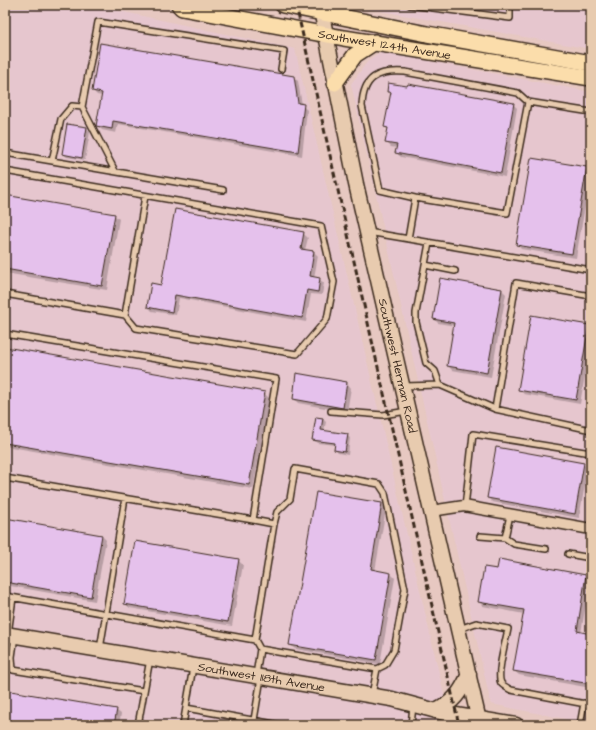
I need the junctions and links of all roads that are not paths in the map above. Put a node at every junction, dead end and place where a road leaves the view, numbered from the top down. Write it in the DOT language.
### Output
graph roads {
  1 [pos="180,5"];
  2 [pos="283,5"];
  3 [pos="410,5"];
  4 [pos="510,5"];
  5 [pos="321,9"];
  6 [pos="326,34"];
  7 [pos="375,42"];
  8 [pos="591,63"];
  9 [pos="281,69"];
  10 [pos="591,78"];
  11 [pos="335,83"];
  12 [pos="528,102"];
  13 [pos="82,107"];
  14 [pos="591,112"];
  15 [pos="5,153"];
  16 [pos="52,161"];
  17 [pos="5,171"];
  18 [pos="115,171"];
  19 [pos="223,190"];
  20 [pos="145,196"];
  21 [pos="415,198"];
  22 [pos="591,207"];
  23 [pos="591,225"];
  24 [pos="367,232"];
  25 [pos="408,239"];
  26 [pos="429,243"];
  27 [pos="425,266"];
  28 [pos="591,270"];
  29 [pos="456,271"];
  30 [pos="5,294"];
  31 [pos="591,296"];
  32 [pos="125,315"];
  33 [pos="5,334"];
  34 [pos="440,385"];
  35 [pos="402,386"];
  36 [pos="495,409"];
  37 [pos="408,410"];
  38 [pos="331,411"];
  39 [pos="591,430"];
  40 [pos="591,453"];
  41 [pos="5,478"];
  42 [pos="125,498"];
  43 [pos="465,506"];
  44 [pos="431,511"];
  45 [pos="510,514"];
  46 [pos="253,520"];
  47 [pos="274,524"];
  48 [pos="591,529"];
  49 [pos="480,536"];
  50 [pos="505,538"];
  51 [pos="546,549"];
  52 [pos="568,554"];
  53 [pos="591,558"];
  54 [pos="5,596"];
  55 [pos="13,598"];
  56 [pos="106,614"];
  57 [pos="458,629"];
  58 [pos="9,635"];
  59 [pos="255,640"];
  60 [pos="260,649"];
  61 [pos="100,650"];
  62 [pos="150,658"];
  63 [pos="193,666"];
  64 [pos="377,669"];
  65 [pos="468,674"];
  66 [pos="258,676"];
  67 [pos="144,692"];
  68 [pos="372,696"];
  69 [pos="584,703"];
  70 [pos="414,705"];
  71 [pos="591,705"];
  72 [pos="186,708"];
  73 [pos="436,711"];
  74 [pos="254,720"];
  75 [pos="479,722"];
  76 [pos="138,725"];
  77 [pos="183,725"];
  78 [pos="280,725"];
  79 [pos="411,725"];
  80 [pos="516,725"];
  81 [pos="580,725"];
  1 -- 6 [label="main road, Southwest 124th Avenue"];
  2 -- 5 [label="main road, Southwest 124th Avenue"];
  3 -- 4 [label="lane"];
  5 -- 6 [label="main road, Southwest Herman Road"];
  5 -- 8 [label="main road, Southwest 124th Avenue"];
  6 -- 7 [label="main road, Southwest 124th Avenue"];
  6 -- 11 [label="main road, Southwest Herman Road"];
  7 -- 10 [label="main road, Southwest 124th Avenue"];
  7 -- 11 [label="main road"];
  9 -- 13 [label="lane"];
  11 -- 24 [label="main road, Southwest Herman Road"];
  12 -- 14 [label="lane"];
  12 -- 21 [label="lane"];
  12 -- 21 [label="lane"];
  13 -- 16 [label="lane"];
  13 -- 18 [label="lane"];
  15 -- 16 [label="lane"];
  16 -- 18 [label="lane"];
  17 -- 20 [label="lane"];
  18 -- 19 [label="lane"];
  20 -- 32 [label="lane"];
  20 -- 32 [label="lane"];
  21 -- 25 [label="lane"];
  22 -- 23 [label="lane"];
  24 -- 25 [label="lane"];
  24 -- 35 [label="main road, Southwest Herman Road"];
  25 -- 26 [label="lane"];
  26 -- 27 [label="lane"];
  26 -- 28 [label="lane"];
  27 -- 29 [label="lane"];
  27 -- 34 [label="lane"];
  30 -- 32 [label="lane"];
  31 -- 36 [label="lane"];
  33 -- 46 [label="lane"];
  34 -- 35 [label="lane"];
  34 -- 36 [label="lane"];
  35 -- 37 [label="main road, Southwest Herman Road"];
  36 -- 39 [label="lane"];
  37 -- 38 [label="lane"];
  37 -- 44 [label="main road, Southwest Herman Road"];
  40 -- 43 [label="lane"];
  41 -- 42 [label="lane"];
  42 -- 46 [label="lane"];
  42 -- 56 [label="lane"];
  43 -- 44 [label="street"];
  43 -- 45 [label="street"];
  44 -- 57 [label="main road, Southwest Herman Road"];
  45 -- 48 [label="street"];
  45 -- 50 [label="lane"];
  46 -- 47 [label="lane"];
  47 -- 59 [label="lane"];
  47 -- 64 [label="lane"];
  49 -- 50 [label="lane"];
  50 -- 51 [label="lane"];
  52 -- 53 [label="lane"];
  54 -- 55 [label="lane"];
  55 -- 56 [label="lane"];
  55 -- 58 [label="lane"];
  56 -- 59 [label="lane"];
  56 -- 61 [label="lane"];
  57 -- 65 [label="main road, Southwest Herman Road"];
  57 -- 69 [label="lane"];
  58 -- 61 [label="main road, Southwest 118th Avenue"];
  58 -- 67 [label="lane"];
  59 -- 60 [label="lane"];
  60 -- 64 [label="lane"];
  60 -- 66 [label="lane"];
  61 -- 62 [label="main road, Southwest 118th Avenue"];
  62 -- 63 [label="main road, Southwest 118th Avenue"];
  62 -- 67 [label="lane"];
  63 -- 66 [label="main road, Southwest 118th Avenue"];
  63 -- 72 [label="lane"];
  64 -- 68 [label="lane"];
  65 -- 73 [label="main road"];
  65 -- 75 [label="main road, Southwest Herman Road"];
  66 -- 68 [label="main road, Southwest 118th Avenue"];
  66 -- 74 [label="lane"];
  67 -- 76 [label="lane"];
  68 -- 70 [label="main road, Southwest 118th Avenue"];
  69 -- 71 [label="lane"];
  69 -- 81 [label="lane"];
  70 -- 73 [label="main road, Southwest 118th Avenue"];
  70 -- 79 [label="lane"];
  72 -- 74 [label="lane"];
  72 -- 77 [label="lane"];
  73 -- 75 [label="main road, Southwest 118th Avenue"];
  74 -- 78 [label="lane"];
  75 -- 80 [label="main road, Southwest 118th Avenue"];
}
